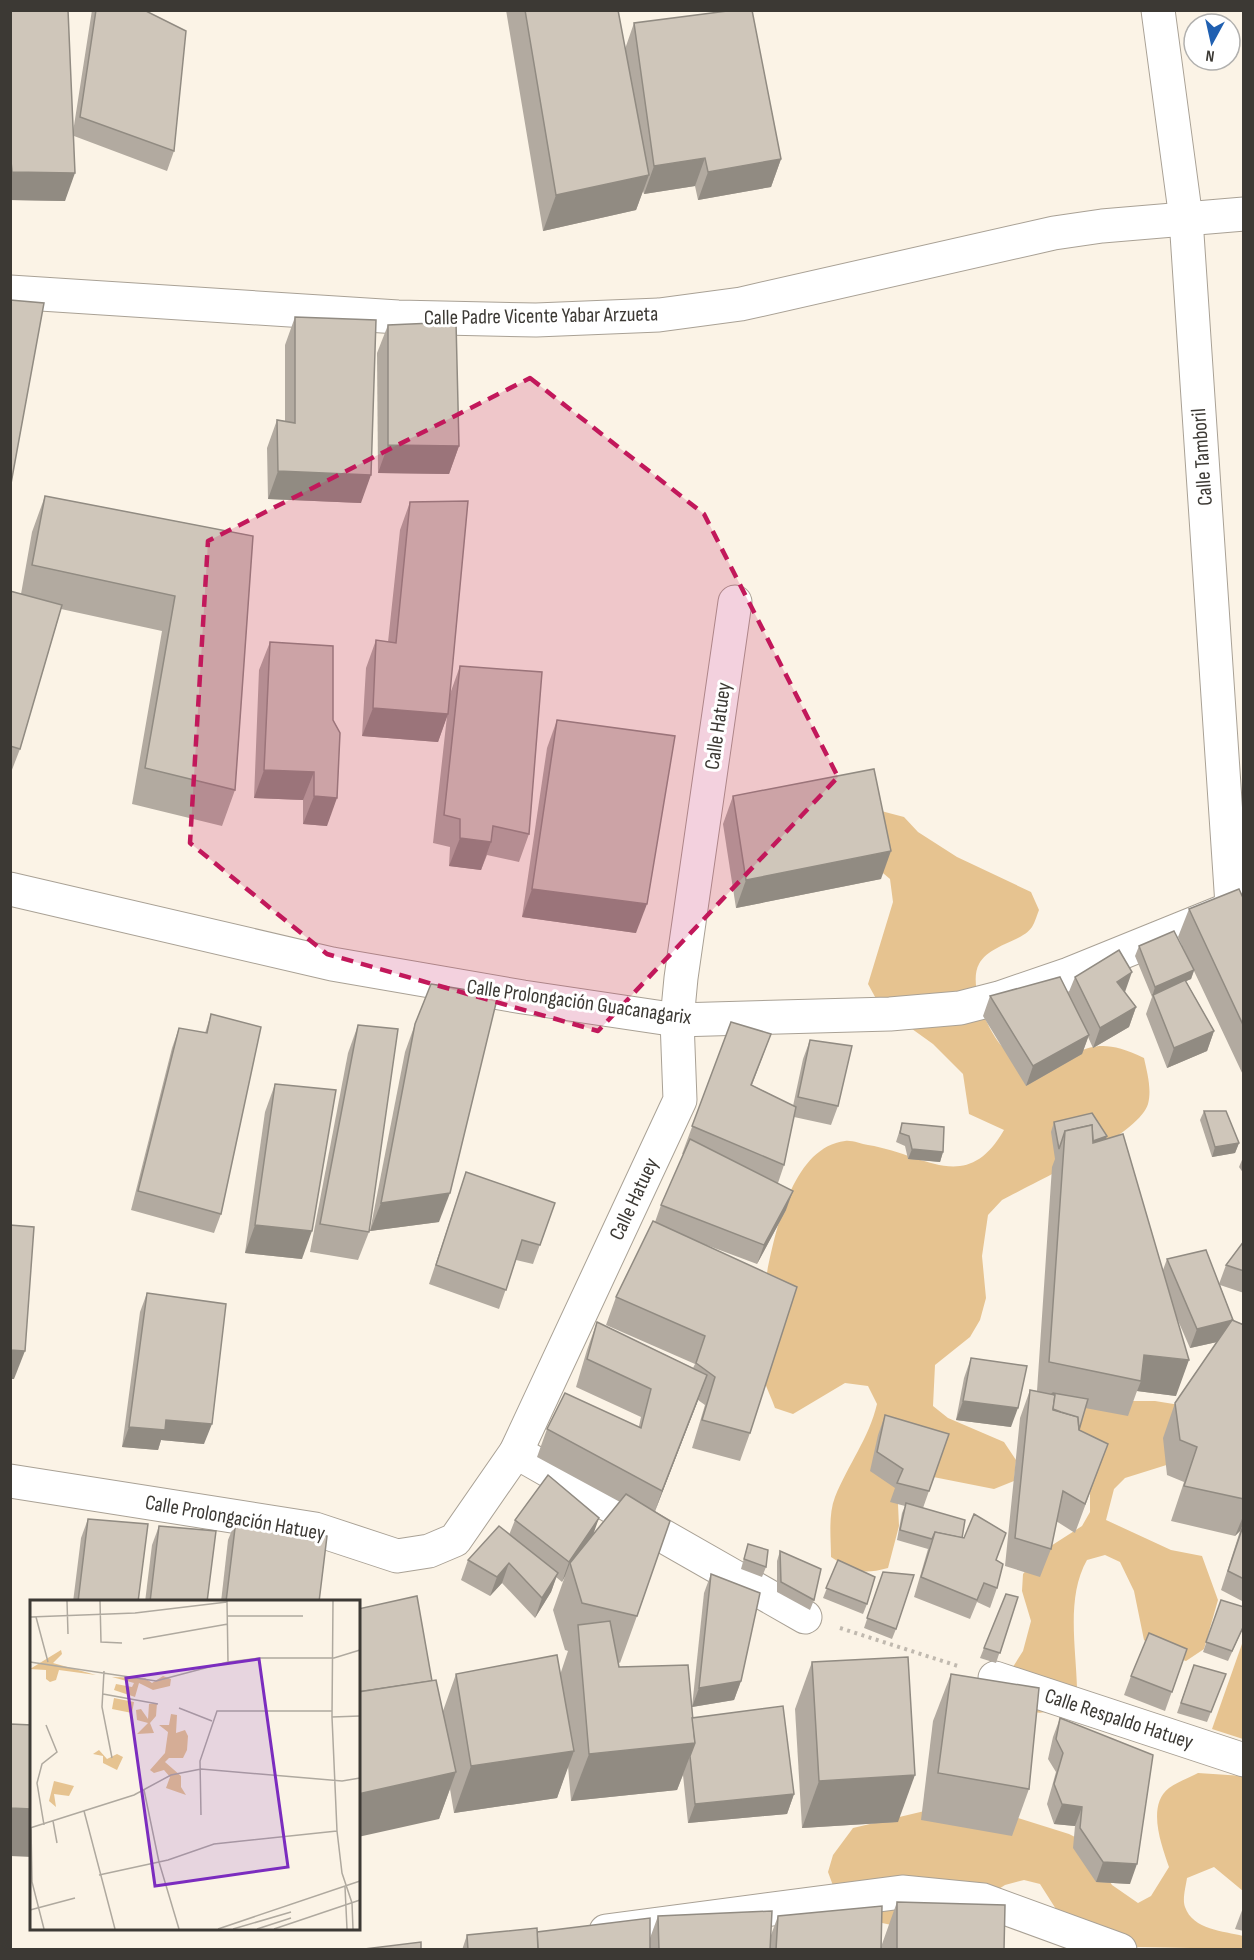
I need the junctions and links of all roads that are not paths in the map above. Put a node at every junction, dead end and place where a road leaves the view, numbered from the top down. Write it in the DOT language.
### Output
graph roads {
  1 [pos="1158,10"];
  2 [pos="1244,214"];
  3 [pos="1186,219"];
  4 [pos="10,292"];
  5 [pos="735,602"];
  6 [pos="10,889"];
  7 [pos="1238,902"];
  8 [pos="677,1020"];
  9 [pos="516,1452"];
  10 [pos="10,1481"];
  11 [pos="805,1617"];
  12 [pos="996,1678"];
  13 [pos="1244,1760"];
  14 [pos="574,1935"];
  15 [pos="1120,1950"];
  1 -- 3 [label="street, Calle Tamboril"];
  2 -- 3 [label="street, Calle Padre Vicente Yabar Arzueta"];
  3 -- 4 [label="street, Calle Padre Vicente Yabar Arzueta"];
  3 -- 7 [label="street, Calle Tamboril"];
  5 -- 8 [label="street, Calle Hatuey"];
  6 -- 8 [label="street, Calle Prolongación Guacanagarix"];
  7 -- 8 [label="street, Calle Prolongación Guacanagarix"];
  8 -- 9 [label="street, Calle Hatuey"];
  9 -- 10 [label="street, Calle Prolongación Hatuey"];
  9 -- 11 [label="street"];
  12 -- 13 [label="street, Calle Respaldo Hatuey"];
  14 -- 15 [label="street"];
}
